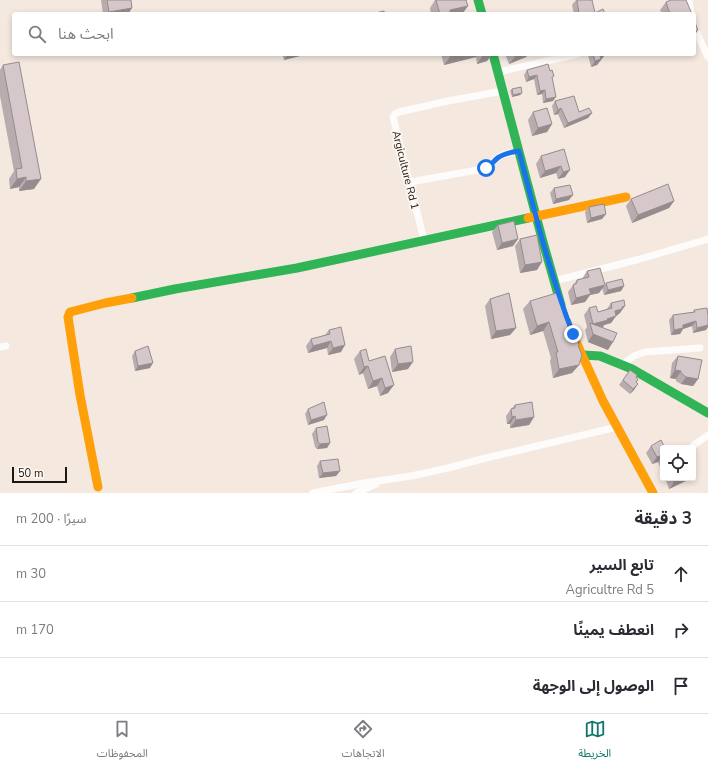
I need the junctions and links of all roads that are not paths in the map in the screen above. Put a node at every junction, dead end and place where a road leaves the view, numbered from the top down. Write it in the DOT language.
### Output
graph roads {
  1 [pos="478,0"];
  2 [pos="689,0"];
  3 [pos="481,12"];
  4 [pos="691,12"];
  5 [pos="696,31"];
  6 [pos="494,56"];
  7 [pos="569,56"];
  8 [pos="708,57"];
  9 [pos="498,72"];
  10 [pos="503,91"];
  11 [pos="519,151"];
  12 [pos="410,182"];
  13 [pos="626,197"];
  14 [pos="536,217"];
  15 [pos="708,239"];
  16 [pos="424,240"];
  17 [pos="554,280"];
  18 [pos="564,313"];
  19 [pos="570,327"];
  20 [pos="700,348"];
  21 [pos="583,355"];
  22 [pos="622,365"];
  23 [pos="708,413"];
  24 [pos="617,427"];
  25 [pos="708,435"];
  26 [pos="694,445"];
  27 [pos="382,480"];
  28 [pos="98,488"];
  29 [pos="313,493"];
  30 [pos="356,493"];
  31 [pos="653,493"];
  1 -- 3 [label="street"];
  2 -- 4 [label="street"];
  5 -- 8 [label="street"];
  6 -- 9 [label="street"];
  7 -- 9 [label="street"];
  9 -- 10 [label="street"];
  10 -- 11 [label="street"];
  10 -- 12 [label="street, Argiculture Rd 1"];
  11 -- 12 [label="street"];
  11 -- 14 [label="street"];
  12 -- 16 [label="street, Argiculture Rd 1"];
  13 -- 14 [label="street"];
  14 -- 16 [label="street"];
  14 -- 17 [label="street"];
  15 -- 17 [label="street"];
  16 -- 28 [label="street"];
  17 -- 18 [label="street"];
  19 -- 21 [label="street"];
  20 -- 22 [label="street"];
  21 -- 22 [label="street"];
  21 -- 24 [label="street"];
  22 -- 23 [label="street"];
  24 -- 27 [label="street"];
  24 -- 31 [label="street"];
  25 -- 26 [label="street"];
  27 -- 29 [label="street"];
  27 -- 30 [label="street"];
}
